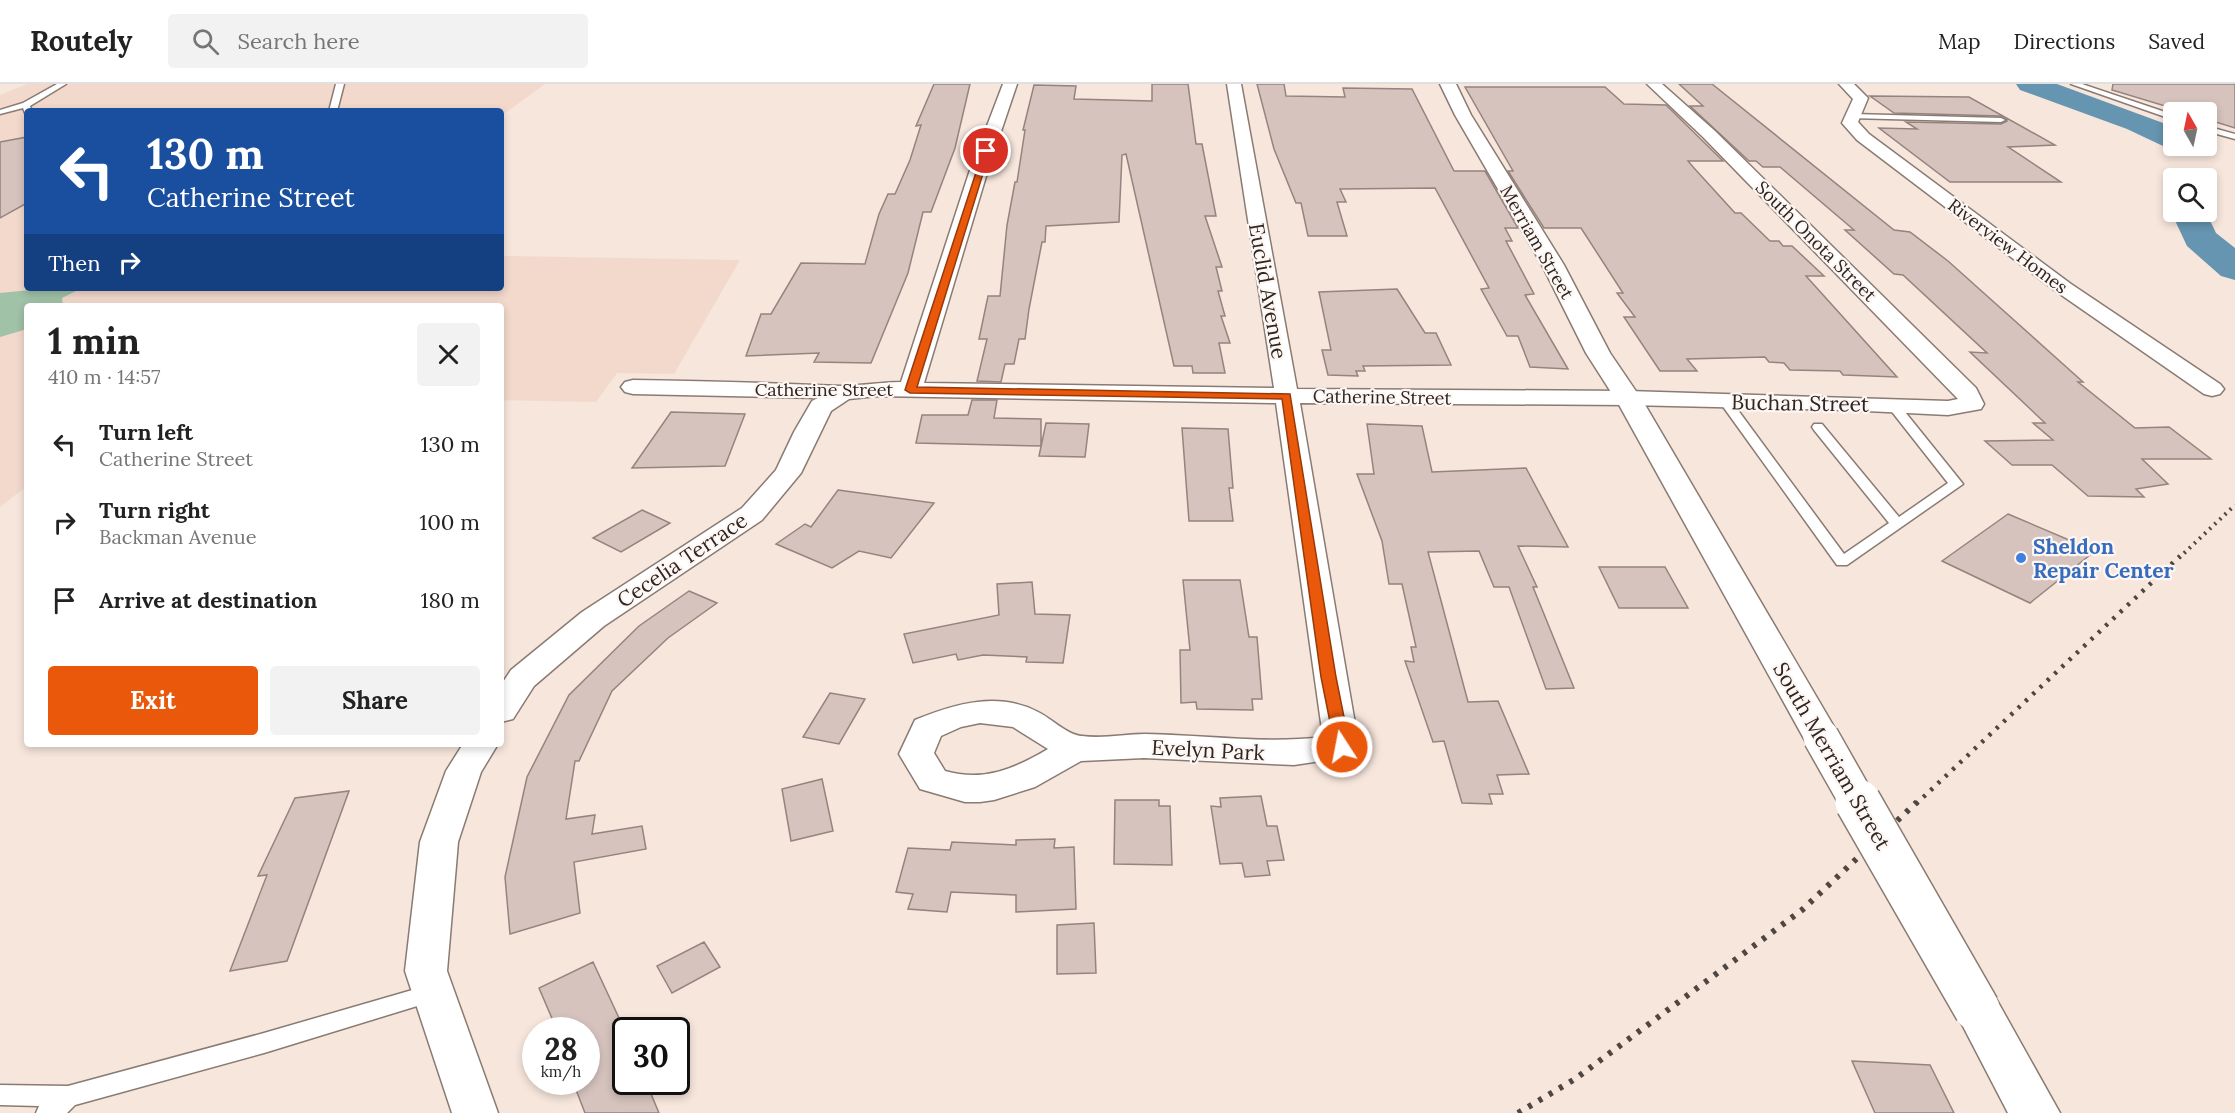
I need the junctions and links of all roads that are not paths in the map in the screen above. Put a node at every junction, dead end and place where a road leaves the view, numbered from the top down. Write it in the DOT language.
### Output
graph roads {
  1 [pos="62,84"];
  2 [pos="340,84"];
  3 [pos="1010,84"];
  4 [pos="1234,84"];
  5 [pos="1448,84"];
  6 [pos="1653,84"];
  7 [pos="1846,84"];
  8 [pos="2075,84"];
  9 [pos="24,108"];
  10 [pos="27,108"];
  11 [pos="332,108"];
  12 [pos="0,112"];
  13 [pos="2163,114"];
  14 [pos="1853,116"];
  15 [pos="2001,120"];
  16 [pos="2217,131"];
  17 [pos="2235,137"];
  18 [pos="633,387"];
  19 [pos="2212,389"];
  20 [pos="910,390"];
  21 [pos="843,393"];
  22 [pos="1287,396"];
  23 [pos="1628,398"];
  24 [pos="1725,401"];
  25 [pos="1972,404"];
  26 [pos="1893,405"];
  27 [pos="1818,427"];
  28 [pos="1897,524"];
  29 [pos="504,706"];
  30 [pos="479,747"];
  31 [pos="1342,747"];
  32 [pos="1074,749"];
  33 [pos="433,993"];
  34 [pos="0,1095"];
  35 [pos="68,1096"];
  36 [pos="46,1113"];
  37 [pos="475,1113"];
  38 [pos="2035,1113"];
  1 -- 10 [label="lane"];
  2 -- 11 [label="lane"];
  3 -- 20 [label="street"];
  4 -- 22 [label="street, Euclid Avenue"];
  5 -- 23 [label="street, Merriam Street"];
  6 -- 25 [label="street, South Onota Street"];
  7 -- 14 [label="street, Riverview Homes"];
  8 -- 13 [label="lane"];
  9 -- 12 [label="lane"];
  14 -- 15 [label="lane"];
  14 -- 19 [label="street, Riverview Homes"];
  16 -- 17 [label="lane"];
  18 -- 21 [label="street, Catherine Street"];
  20 -- 21 [label="street, Catherine Street"];
  20 -- 22 [label="street, Catherine Street"];
  21 -- 29 [label="street, Cecelia Terrace"];
  22 -- 23 [label="street, Catherine Street"];
  22 -- 31 [label="street, Euclid Avenue"];
  23 -- 24 [label="street, Buchan Street"];
  23 -- 38 [label="street, South Merriam Street, bridge"];
  24 -- 26 [label="street, Buchan Street"];
  24 -- 28 [label="lane"];
  25 -- 26 [label="street, Buchan Street"];
  26 -- 28 [label="lane"];
  27 -- 28 [label="lane"];
  30 -- 33 [label="street"];
  31 -- 32 [label="street, Evelyn Park"];
  33 -- 35 [label="lane"];
  33 -- 37 [label="street"];
  34 -- 35 [label="lane"];
  35 -- 36 [label="lane"];
}
